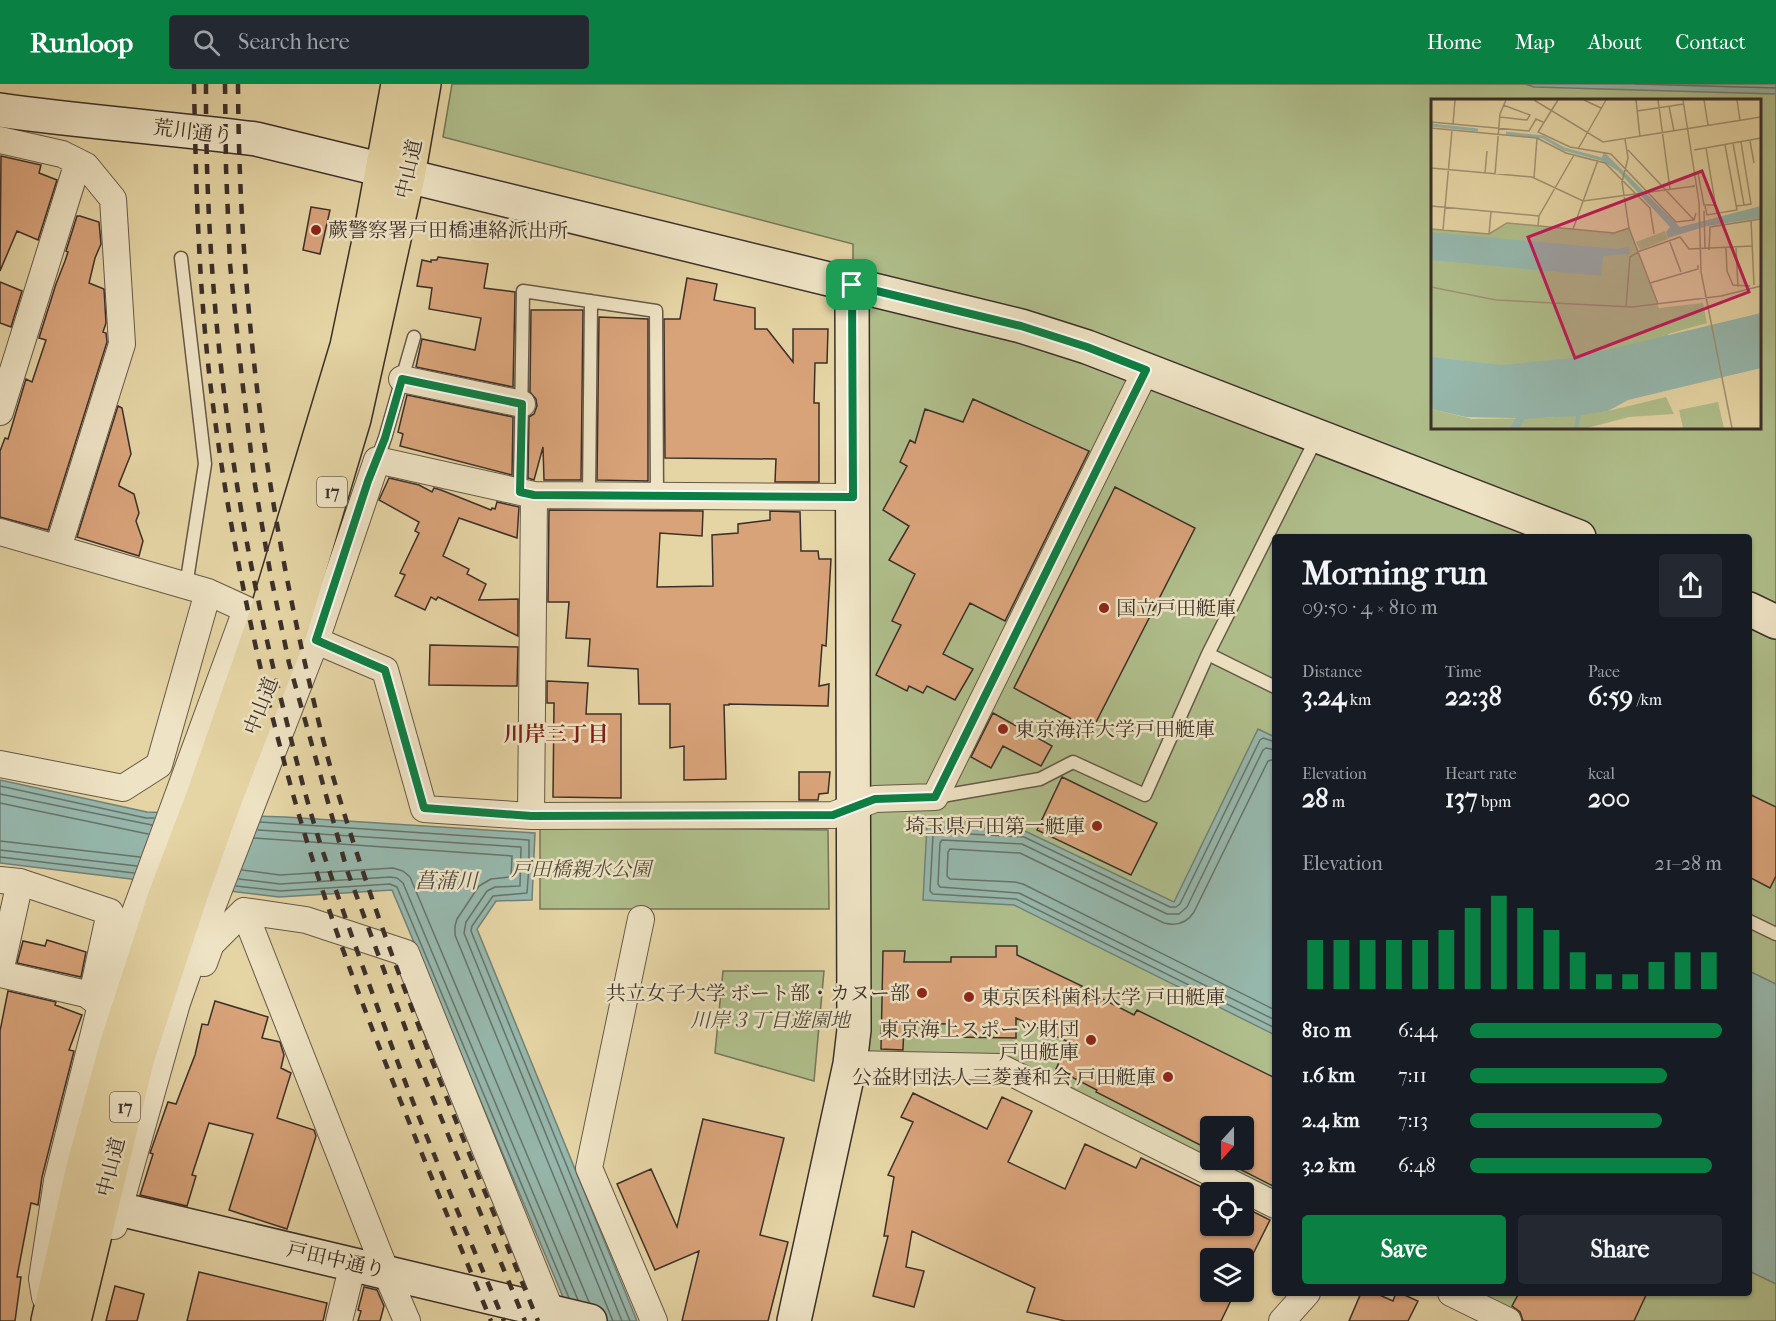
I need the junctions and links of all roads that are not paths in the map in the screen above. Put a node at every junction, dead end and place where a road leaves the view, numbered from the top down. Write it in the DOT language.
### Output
graph roads {
  1 [pos="398,84"];
  2 [pos="424,84"];
  3 [pos="0,110"];
  4 [pos="405,125"];
  5 [pos="0,140"];
  6 [pos="78,162"];
  7 [pos="395,173"];
  8 [pos="181,258"];
  9 [pos="852,285"];
  10 [pos="591,301"];
  11 [pos="414,337"];
  12 [pos="1146,370"];
  13 [pos="402,379"];
  14 [pos="522,404"];
  15 [pos="0,412"];
  16 [pos="1318,436"];
  17 [pos="376,460"];
  18 [pos="527,493"];
  19 [pos="589,495"];
  20 [pos="657,497"];
  21 [pos="853,497"];
  22 [pos="0,532"];
  23 [pos="1571,534"];
  24 [pos="57,548"];
  25 [pos="197,589"];
  26 [pos="1752,610"];
  27 [pos="1776,622"];
  28 [pos="280,625"];
  29 [pos="1208,654"];
  30 [pos="1272,686"];
  31 [pos="0,764"];
  32 [pos="935,797"];
  33 [pos="854,808"];
  34 [pos="531,816"];
  35 [pos="10,881"];
  36 [pos="175,904"];
  37 [pos="244,910"];
  38 [pos="641,919"];
  39 [pos="1752,922"];
  40 [pos="1776,934"];
  41 [pos="0,973"];
  42 [pos="96,1002"];
  43 [pos="177,1003"];
  44 [pos="850,1064"];
  45 [pos="1272,1203"];
  46 [pos="119,1209"];
  47 [pos="353,1264"];
  48 [pos="386,1272"];
  49 [pos="1304,1296"];
  50 [pos="1457,1296"];
  51 [pos="554,1315"];
  52 [pos="62,1320"];
  53 [pos="339,1321"];
  54 [pos="407,1321"];
  55 [pos="590,1321"];
  56 [pos="654,1321"];
  57 [pos="794,1321"];
  58 [pos="1282,1321"];
  59 [pos="1508,1321"];
  1 -- 4 [label="highway, 中山道 / 17"];
  2 -- 4 [label="highway, 中山道 / 17"];
  3 -- 7 [label="street, 荒川通り"];
  4 -- 7 [label="highway, 中山道 / 17"];
  5 -- 6 [label="street"];
  6 -- 15 [label="street"];
  6 -- 24 [label="street"];
  7 -- 9 [label="street, 荒川通り"];
  7 -- 28 [label="highway, 中山道 / 17"];
  8 -- 25 [label="lane"];
  9 -- 12 [label="street, 荒川通り"];
  9 -- 21 [label="street"];
  10 -- 14 [label="lane"];
  10 -- 19 [label="lane"];
  10 -- 20 [label="lane"];
  11 -- 13 [label="lane"];
  12 -- 16 [label="street, 荒川通り"];
  12 -- 32 [label="street"];
  13 -- 14 [label="street"];
  13 -- 17 [label="lane"];
  14 -- 18 [label="lane"];
  16 -- 23 [label="street, 荒川通り"];
  16 -- 29 [label="lane"];
  17 -- 18 [label="street"];
  17 -- 28 [label="street"];
  18 -- 19 [label="street"];
  18 -- 34 [label="street"];
  19 -- 20 [label="street"];
  20 -- 21 [label="street"];
  21 -- 33 [label="street"];
  22 -- 24 [label="street"];
  24 -- 25 [label="street"];
  25 -- 28 [label="street"];
  25 -- 31 [label="street"];
  26 -- 27 [label="street"];
  28 -- 34 [label="street"];
  28 -- 36 [label="highway, 中山道 / 17"];
  28 -- 36 [label="street"];
  29 -- 30 [label="lane"];
  29 -- 32 [label="lane"];
  32 -- 33 [label="street"];
  33 -- 34 [label="street"];
  33 -- 44 [label="street"];
  35 -- 41 [label="street"];
  35 -- 42 [label="street"];
  36 -- 42 [label="street"];
  36 -- 43 [label="street"];
  36 -- 52 [label="highway, 中山道 / 17"];
  37 -- 43 [label="street"];
  37 -- 48 [label="street"];
  37 -- 51 [label="street"];
  38 -- 56 [label="street"];
  39 -- 40 [label="lane"];
  41 -- 42 [label="street"];
  42 -- 52 [label="street"];
  43 -- 46 [label="street"];
  44 -- 45 [label="street"];
  44 -- 57 [label="street"];
  46 -- 47 [label="street, 戸田中通り"];
  46 -- 52 [label="street"];
  47 -- 48 [label="street, 戸田中通り"];
  47 -- 53 [label="street"];
  48 -- 51 [label="street, 戸田中通り"];
  48 -- 54 [label="street"];
  49 -- 58 [label="street"];
  50 -- 59 [label="street"];
  51 -- 55 [label="street, 戸田中通り"];
}
